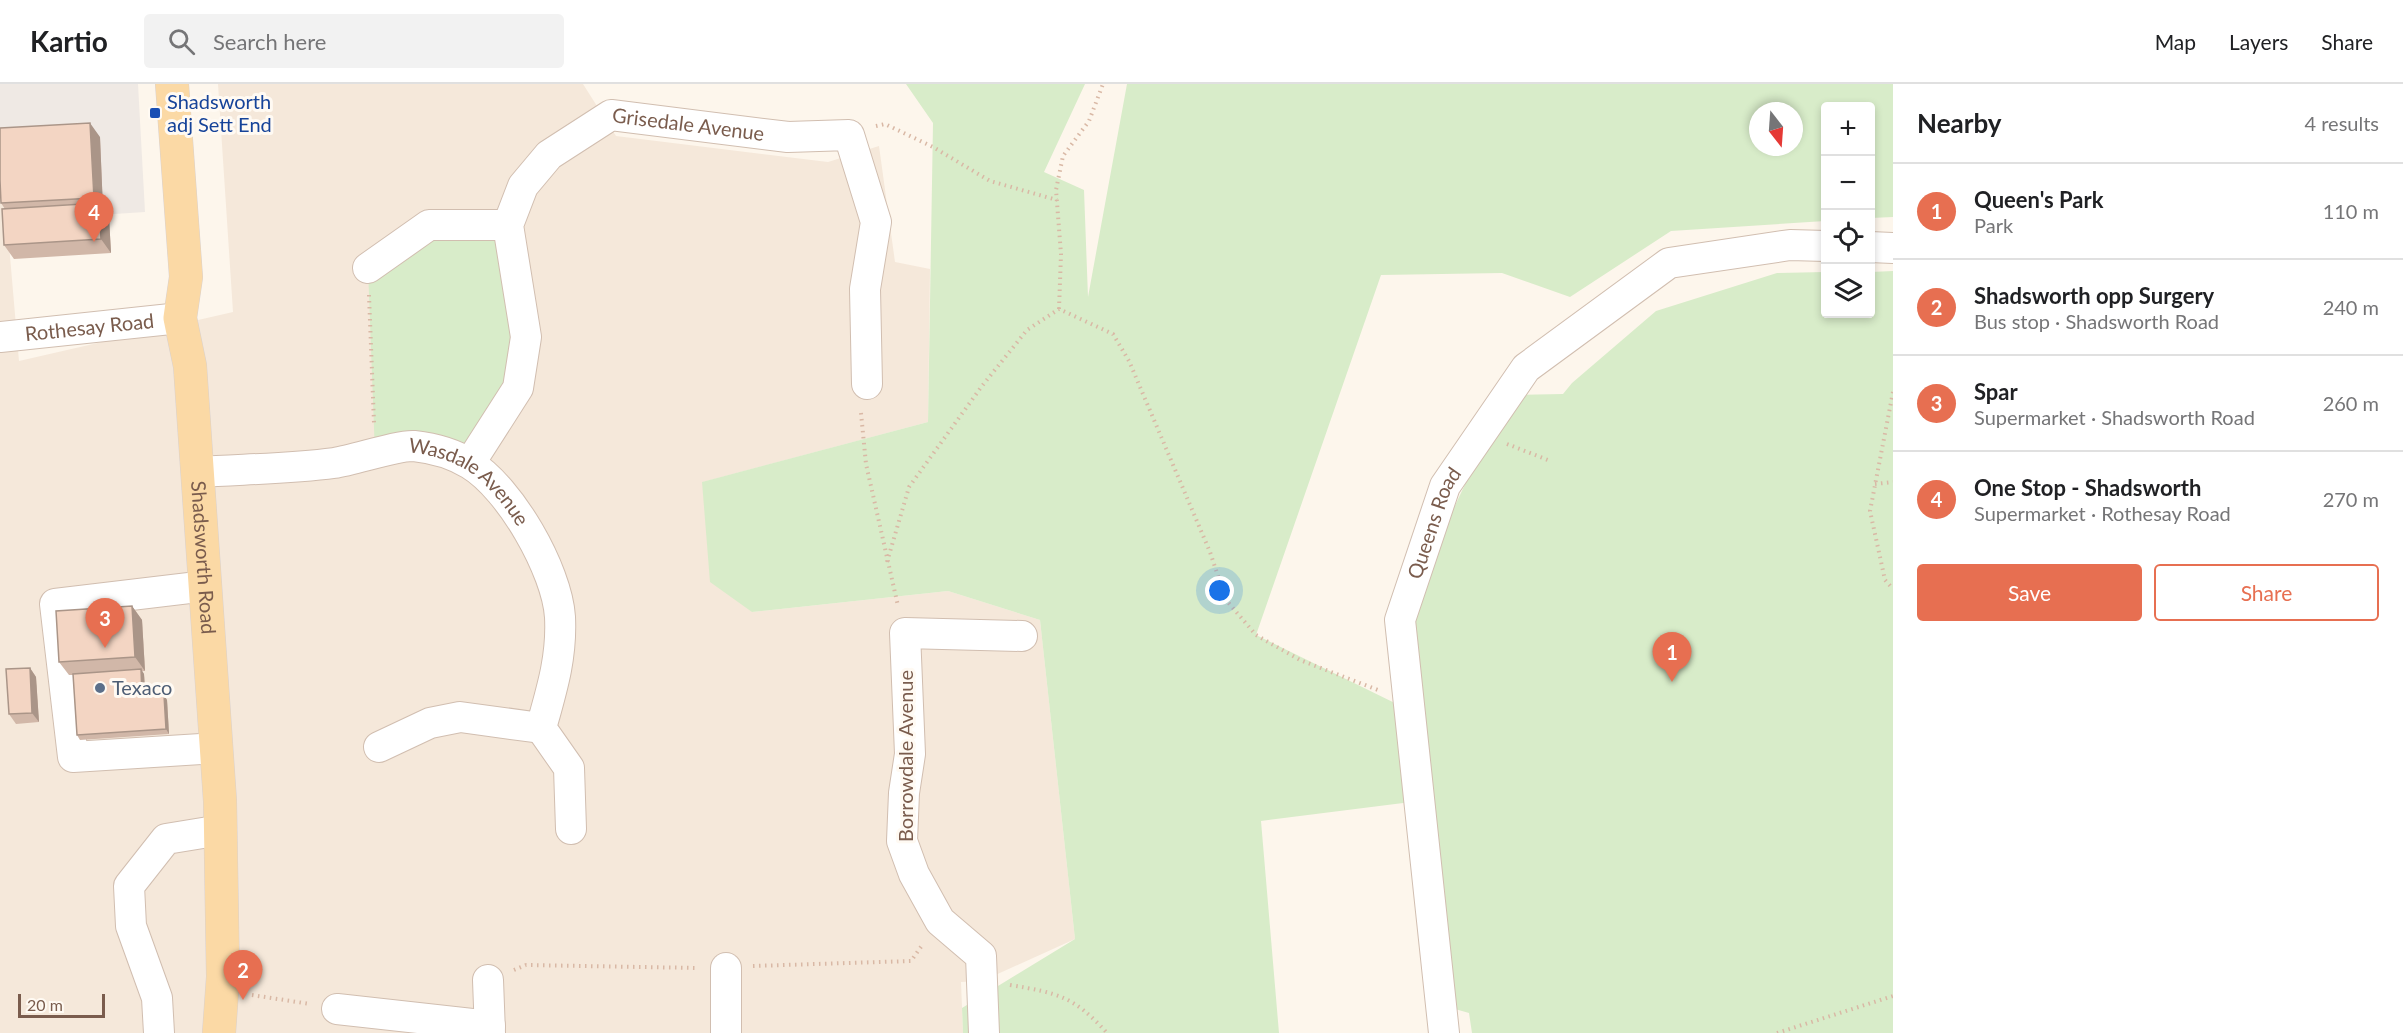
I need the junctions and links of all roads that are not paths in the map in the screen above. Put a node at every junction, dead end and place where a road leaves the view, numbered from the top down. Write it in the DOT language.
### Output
graph roads {
  1 [pos="172,84"];
  2 [pos="508,225"];
  3 [pos="1821,246"];
  4 [pos="1875,247"];
  5 [pos="1893,248"];
  6 [pos="368,268"];
  7 [pos="180,318"];
  8 [pos="0,337"];
  9 [pos="867,384"];
  10 [pos="470,463"];
  11 [pos="198,472"];
  12 [pos="206,586"];
  13 [pos="1022,636"];
  14 [pos="541,728"];
  15 [pos="380,747"];
  16 [pos="217,748"];
  17 [pos="571,828"];
  18 [pos="221,830"];
  19 [pos="726,968"];
  20 [pos="488,980"];
  21 [pos="337,1009"];
  22 [pos="490,1030"];
  23 [pos="159,1033"];
  24 [pos="219,1033"];
  25 [pos="726,1033"];
  26 [pos="984,1033"];
  27 [pos="1444,1033"];
  1 -- 7 [label="main road, Shadsworth Road"];
  2 -- 6 [label="street"];
  2 -- 9 [label="street, Grisedale Avenue"];
  2 -- 10 [label="street"];
  3 -- 27 [label="street, Queens Road"];
  4 -- 5 [label="street"];
  7 -- 8 [label="street, Rothesay Road"];
  7 -- 11 [label="main road, Shadsworth Road"];
  10 -- 11 [label="street, Wasdale Avenue"];
  10 -- 14 [label="street, Wasdale Avenue"];
  11 -- 12 [label="main road, Shadsworth Road"];
  12 -- 16 [label="main road, Shadsworth Road"];
  12 -- 16 [label="street"];
  13 -- 26 [label="street, Borrowdale Avenue"];
  14 -- 15 [label="street"];
  14 -- 17 [label="street"];
  16 -- 18 [label="main road, Shadsworth Road"];
  18 -- 23 [label="street"];
  18 -- 24 [label="main road, Shadsworth Road"];
  19 -- 25 [label="street"];
  20 -- 22 [label="street"];
  21 -- 22 [label="street"];
}
